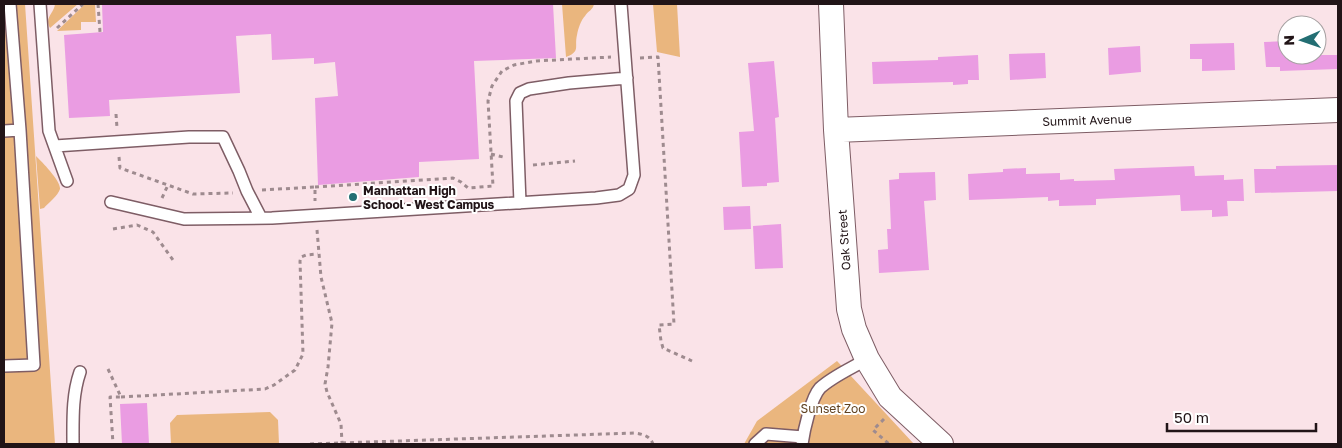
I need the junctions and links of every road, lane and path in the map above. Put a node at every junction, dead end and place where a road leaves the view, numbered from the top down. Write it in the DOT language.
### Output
graph roads {
  1 [pos="10,4"];
  2 [pos="40,4"];
  3 [pos="83,4"];
  4 [pos="98,4"];
  5 [pos="621,4"];
  6 [pos="831,4"];
  7 [pos="100,32"];
  8 [pos="43,39"];
  9 [pos="625,57"];
  10 [pos="627,78"];
  11 [pos="1338,110"];
  12 [pos="116,114"];
  13 [pos="20,130"];
  14 [pos="836,130"];
  15 [pos="4,131"];
  16 [pos="118,142"];
  17 [pos="56,148"];
  18 [pos="67,181"];
  19 [pos="315,188"];
  20 [pos="247,191"];
  21 [pos="111,202"];
  22 [pos="520,203"];
  23 [pos="316,215"];
  24 [pos="261,218"];
  25 [pos="113,229"];
  26 [pos="318,254"];
  27 [pos="172,260"];
  28 [pos="867,359"];
  29 [pos="692,362"];
  30 [pos="4,366"];
  31 [pos="108,369"];
  32 [pos="80,372"];
  33 [pos="121,397"];
  34 [pos="898,404"];
  35 [pos="802,440"];
  36 [pos="342,443"];
  37 [pos="73,444"];
  38 [pos="113,444"];
  39 [pos="310,444"];
  40 [pos="653,444"];
  41 [pos="755,444"];
  42 [pos="889,444"];
  43 [pos="941,444"];
  1 -- 13 [label="lane"];
  2 -- 8 [label="lane"];
  3 -- 8 [label="path"];
  4 -- 7 [label="path"];
  5 -- 9 [label="lane"];
  6 -- 14 [label="street, Oak Street"];
  8 -- 17 [label="lane"];
  9 -- 10 [label="lane"];
  9 -- 19 [label="path"];
  9 -- 29 [label="path"];
  10 -- 22 [label="lane"];
  10 -- 22 [label="lane"];
  11 -- 14 [label="street, Summit Avenue"];
  12 -- 16 [label="path"];
  13 -- 15 [label="lane"];
  13 -- 30 [label="lane"];
  14 -- 28 [label="street, Oak Street"];
  16 -- 17 [label="lane"];
  16 -- 20 [label="path"];
  16 -- 20 [label="lane"];
  17 -- 18 [label="lane"];
  19 -- 20 [label="path"];
  19 -- 23 [label="path"];
  20 -- 24 [label="lane"];
  21 -- 24 [label="lane"];
  22 -- 23 [label="lane"];
  23 -- 24 [label="lane"];
  23 -- 26 [label="path"];
  25 -- 27 [label="path"];
  26 -- 33 [label="path"];
  26 -- 36 [label="path"];
  28 -- 34 [label="street, Oak Street"];
  28 -- 35 [label="lane"];
  31 -- 33 [label="path"];
  32 -- 37 [label="lane"];
  33 -- 38 [label="path"];
  34 -- 42 [label="path"];
  34 -- 43 [label="street, Oak Street"];
  35 -- 41 [label="lane"];
  36 -- 39 [label="path"];
  36 -- 40 [label="path"];
}
